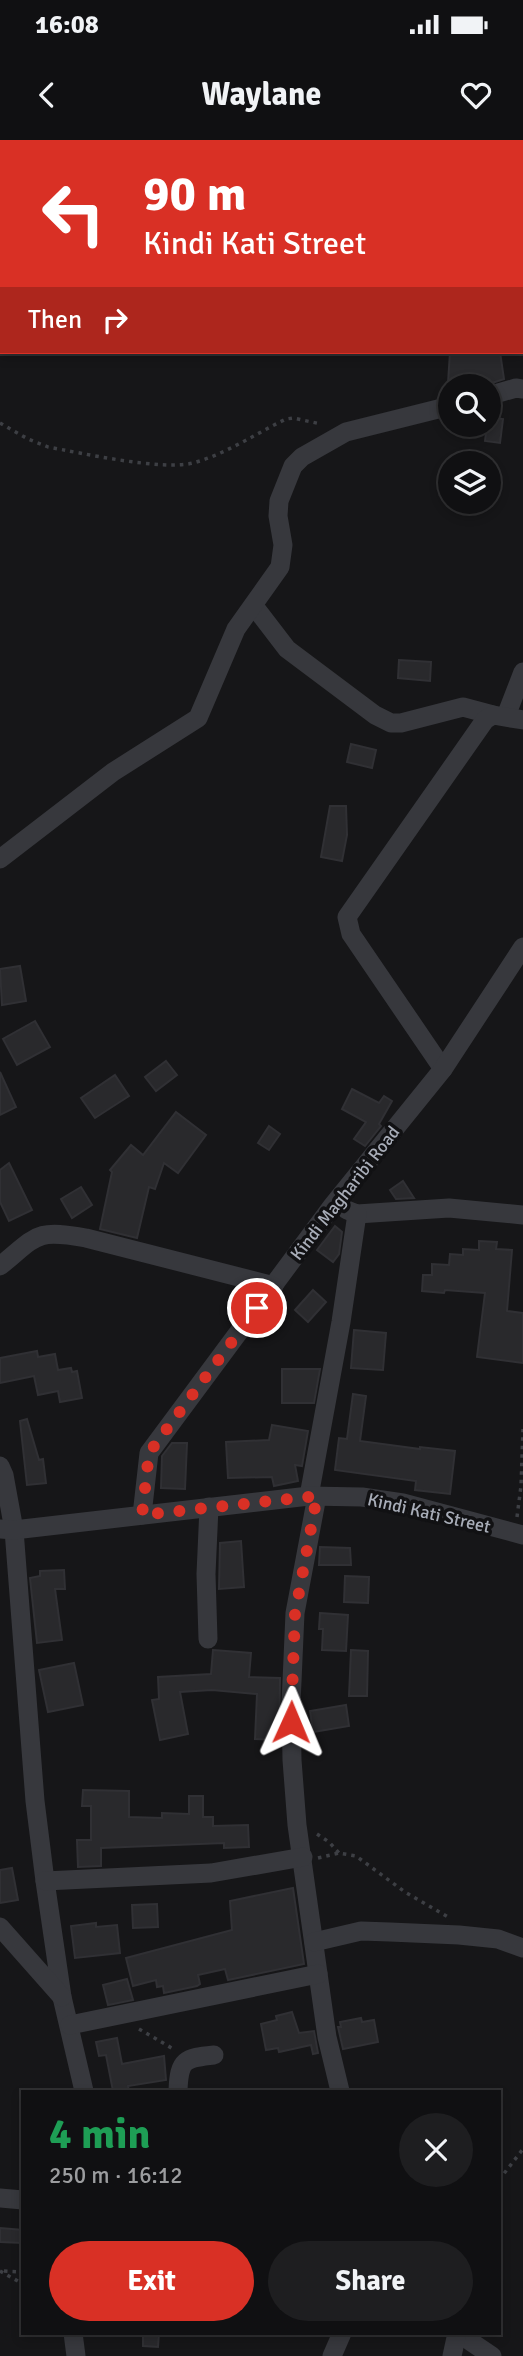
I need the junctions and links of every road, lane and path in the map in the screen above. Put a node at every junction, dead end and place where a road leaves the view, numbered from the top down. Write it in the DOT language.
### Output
graph roads {
  1 [pos="523,389"];
  2 [pos="501,392"];
  3 [pos="438,409"];
  4 [pos="0,423"];
  5 [pos="346,432"];
  6 [pos="254,606"];
  7 [pos="523,672"];
  8 [pos="507,717"];
  9 [pos="0,859"];
  10 [pos="523,947"];
  11 [pos="443,1069"];
  12 [pos="333,1205"];
  13 [pos="357,1214"];
  14 [pos="523,1215"];
  15 [pos="0,1266"];
  16 [pos="274,1286"];
  17 [pos="523,1429"];
  18 [pos="0,1466"];
  19 [pos="313,1496"];
  20 [pos="208,1507"];
  21 [pos="142,1515"];
  22 [pos="7,1530"];
  23 [pos="519,1534"];
  24 [pos="208,1639"];
  25 [pos="298,1825"];
  26 [pos="340,1853"];
  27 [pos="303,1860"];
  28 [pos="45,1881"];
  29 [pos="0,1927"];
  30 [pos="479,1937"];
  31 [pos="314,1942"];
  32 [pos="523,1948"];
  33 [pos="318,1974"];
  34 [pos="62,1997"];
  35 [pos="121,2015"];
  36 [pos="69,2025"];
  37 [pos="214,2055"];
  38 [pos="189,2058"];
  39 [pos="84,2090"];
  40 [pos="178,2090"];
  41 [pos="340,2090"];
  42 [pos="523,2149"];
  43 [pos="501,2177"];
  44 [pos="0,2198"];
  45 [pos="21,2200"];
  46 [pos="2,2271"];
  47 [pos="21,2272"];
  48 [pos="21,2283"];
  49 [pos="73,2335"];
  50 [pos="341,2335"];
  51 [pos="457,2335"];
  52 [pos="460,2335"];
  53 [pos="76,2356"];
  54 [pos="332,2356"];
  55 [pos="452,2356"];
  56 [pos="492,2356"];
  1 -- 2 [label="street"];
  3 -- 5 [label="street"];
  4 -- 5 [label="path"];
  5 -- 6 [label="street"];
  6 -- 8 [label="street"];
  6 -- 9 [label="street"];
  7 -- 8 [label="street"];
  8 -- 11 [label="street"];
  10 -- 11 [label="street, Kindi Magharibi Road"];
  11 -- 12 [label="street, Kindi Magharibi Road"];
  12 -- 13 [label="street"];
  12 -- 16 [label="street, Kindi Magharibi Road"];
  13 -- 14 [label="street"];
  13 -- 19 [label="street"];
  15 -- 16 [label="street"];
  16 -- 21 [label="street, Kindi Magharibi Road"];
  17 -- 23 [label="path"];
  18 -- 22 [label="street"];
  19 -- 20 [label="street, Kindi Kati Street"];
  19 -- 23 [label="street, Kindi Kati Street"];
  19 -- 25 [label="street"];
  20 -- 21 [label="street, Kindi Kati Street"];
  20 -- 24 [label="street"];
  21 -- 22 [label="street, Kindi Kati Street"];
  22 -- 28 [label="street"];
  25 -- 26 [label="path"];
  25 -- 27 [label="street"];
  26 -- 27 [label="path"];
  26 -- 30 [label="path"];
  27 -- 28 [label="street"];
  27 -- 31 [label="street"];
  28 -- 34 [label="street"];
  29 -- 34 [label="street"];
  30 -- 31 [label="street"];
  30 -- 32 [label="street"];
  31 -- 33 [label="street"];
  33 -- 35 [label="street"];
  33 -- 41 [label="street"];
  34 -- 36 [label="street"];
  35 -- 36 [label="street"];
  35 -- 38 [label="path"];
  36 -- 39 [label="street"];
  37 -- 38 [label="street"];
  38 -- 40 [label="street"];
  42 -- 43 [label="path"];
  44 -- 45 [label="street"];
  46 -- 47 [label="path"];
  46 -- 48 [label="path"];
  49 -- 53 [label="street"];
  50 -- 54 [label="street"];
  51 -- 55 [label="street"];
  52 -- 56 [label="street"];
}
